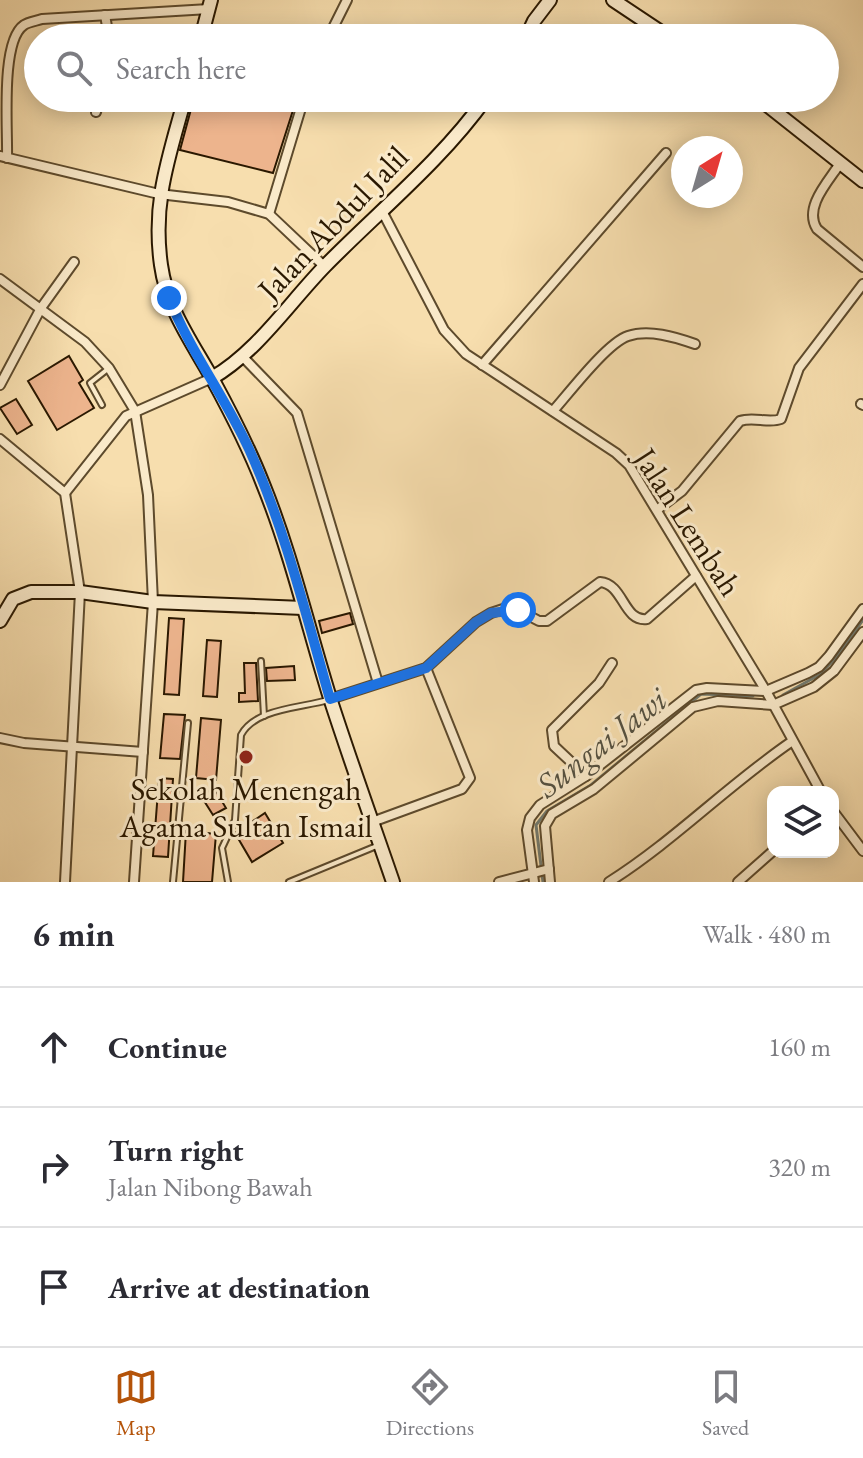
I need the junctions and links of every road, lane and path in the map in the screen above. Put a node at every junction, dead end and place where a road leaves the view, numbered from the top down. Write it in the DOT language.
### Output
graph roads {
  1 [pos="347,0"];
  2 [pos="550,0"];
  3 [pos="613,0"];
  4 [pos="210,4"];
  5 [pos="105,15"];
  6 [pos="107,24"];
  7 [pos="205,24"];
  8 [pos="335,24"];
  9 [pos="533,24"];
  10 [pos="649,24"];
  11 [pos="181,112"];
  12 [pos="300,112"];
  13 [pos="474,112"];
  14 [pos="776,112"];
  15 [pos="666,153"];
  16 [pos="4,157"];
  17 [pos="841,162"];
  18 [pos="863,181"];
  19 [pos="159,194"];
  20 [pos="382,211"];
  21 [pos="269,214"];
  22 [pos="74,262"];
  23 [pos="325,267"];
  24 [pos="863,267"];
  25 [pos="0,279"];
  26 [pos="863,284"];
  27 [pos="41,308"];
  28 [pos="695,344"];
  29 [pos="242,356"];
  30 [pos="482,365"];
  31 [pos="109,368"];
  32 [pos="212,378"];
  33 [pos="0,385"];
  34 [pos="102,405"];
  35 [pos="135,411"];
  36 [pos="553,411"];
  37 [pos="0,439"];
  38 [pos="65,493"];
  39 [pos="658,509"];
  40 [pos="696,576"];
  41 [pos="80,592"];
  42 [pos="153,602"];
  43 [pos="303,608"];
  44 [pos="863,609"];
  45 [pos="0,621"];
  46 [pos="863,632"];
  47 [pos="261,661"];
  48 [pos="612,663"];
  49 [pos="426,668"];
  50 [pos="378,683"];
  51 [pos="766,691"];
  52 [pos="330,699"];
  53 [pos="773,705"];
  54 [pos="264,716"];
  55 [pos="188,723"];
  56 [pos="0,738"];
  57 [pos="791,742"];
  58 [pos="73,746"];
  59 [pos="143,752"];
  60 [pos="586,776"];
  61 [pos="817,786"];
  62 [pos="839,819"];
  63 [pos="372,822"];
  64 [pos="380,844"];
  65 [pos="863,851"];
  66 [pos="767,856"];
  67 [pos="539,873"];
  68 [pos="65,882"];
  69 [pos="134,882"];
  70 [pos="173,882"];
  71 [pos="228,882"];
  72 [pos="289,882"];
  73 [pos="393,882"];
  74 [pos="499,882"];
  75 [pos="550,882"];
  76 [pos="609,882"];
  77 [pos="738,882"];
  1 -- 8 [label="street"];
  2 -- 9 [label="street"];
  3 -- 10 [label="street"];
  4 -- 5 [label="street"];
  4 -- 7 [label="street"];
  5 -- 6 [label="street"];
  5 -- 16 [label="street"];
  11 -- 19 [label="street"];
  12 -- 21 [label="street"];
  13 -- 20 [label="street, Jalan Abdul Jalil"];
  14 -- 17 [label="street"];
  15 -- 30 [label="street"];
  16 -- 19 [label="street"];
  17 -- 18 [label="street"];
  17 -- 24 [label="street"];
  19 -- 21 [label="street"];
  19 -- 32 [label="street"];
  20 -- 23 [label="street, Jalan Abdul Jalil"];
  20 -- 30 [label="street, Jalan Lembah"];
  21 -- 23 [label="street"];
  22 -- 27 [label="street"];
  23 -- 29 [label="street, Jalan Abdul Jalil"];
  25 -- 27 [label="street"];
  26 -- 39 [label="street"];
  27 -- 31 [label="street"];
  27 -- 33 [label="street"];
  28 -- 36 [label="street"];
  29 -- 32 [label="street, Jalan Abdul Jalil"];
  29 -- 50 [label="street"];
  30 -- 36 [label="street, Jalan Lembah"];
  31 -- 34 [label="lane"];
  31 -- 35 [label="street"];
  32 -- 35 [label="street"];
  32 -- 43 [label="street"];
  35 -- 38 [label="street"];
  35 -- 42 [label="street"];
  36 -- 39 [label="street, Jalan Lembah"];
  37 -- 38 [label="street"];
  38 -- 41 [label="street"];
  39 -- 40 [label="street, Jalan Lembah"];
  40 -- 49 [label="street"];
  40 -- 51 [label="street, Jalan Lembah"];
  41 -- 42 [label="street"];
  41 -- 45 [label="street"];
  41 -- 58 [label="street"];
  42 -- 43 [label="street"];
  42 -- 59 [label="street"];
  43 -- 52 [label="street"];
  44 -- 51 [label="street"];
  46 -- 53 [label="street"];
  47 -- 54 [label="lane"];
  48 -- 60 [label="street"];
  49 -- 50 [label="street"];
  49 -- 63 [label="street"];
  50 -- 52 [label="street"];
  51 -- 53 [label="street, Jalan Lembah"];
  51 -- 60 [label="street"];
  52 -- 54 [label="lane"];
  52 -- 63 [label="street"];
  53 -- 57 [label="street, Jalan Lembah"];
  53 -- 67 [label="street"];
  54 -- 71 [label="lane"];
  55 -- 70 [label="lane"];
  56 -- 58 [label="street"];
  57 -- 61 [label="street, Jalan Lembah"];
  57 -- 76 [label="street"];
  58 -- 59 [label="street"];
  58 -- 68 [label="street"];
  59 -- 69 [label="street"];
  60 -- 67 [label="street"];
  62 -- 65 [label="street"];
  63 -- 64 [label="street"];
  64 -- 72 [label="lane"];
  64 -- 73 [label="street"];
  66 -- 77 [label="street"];
  67 -- 74 [label="street"];
  67 -- 75 [label="street"];
}
